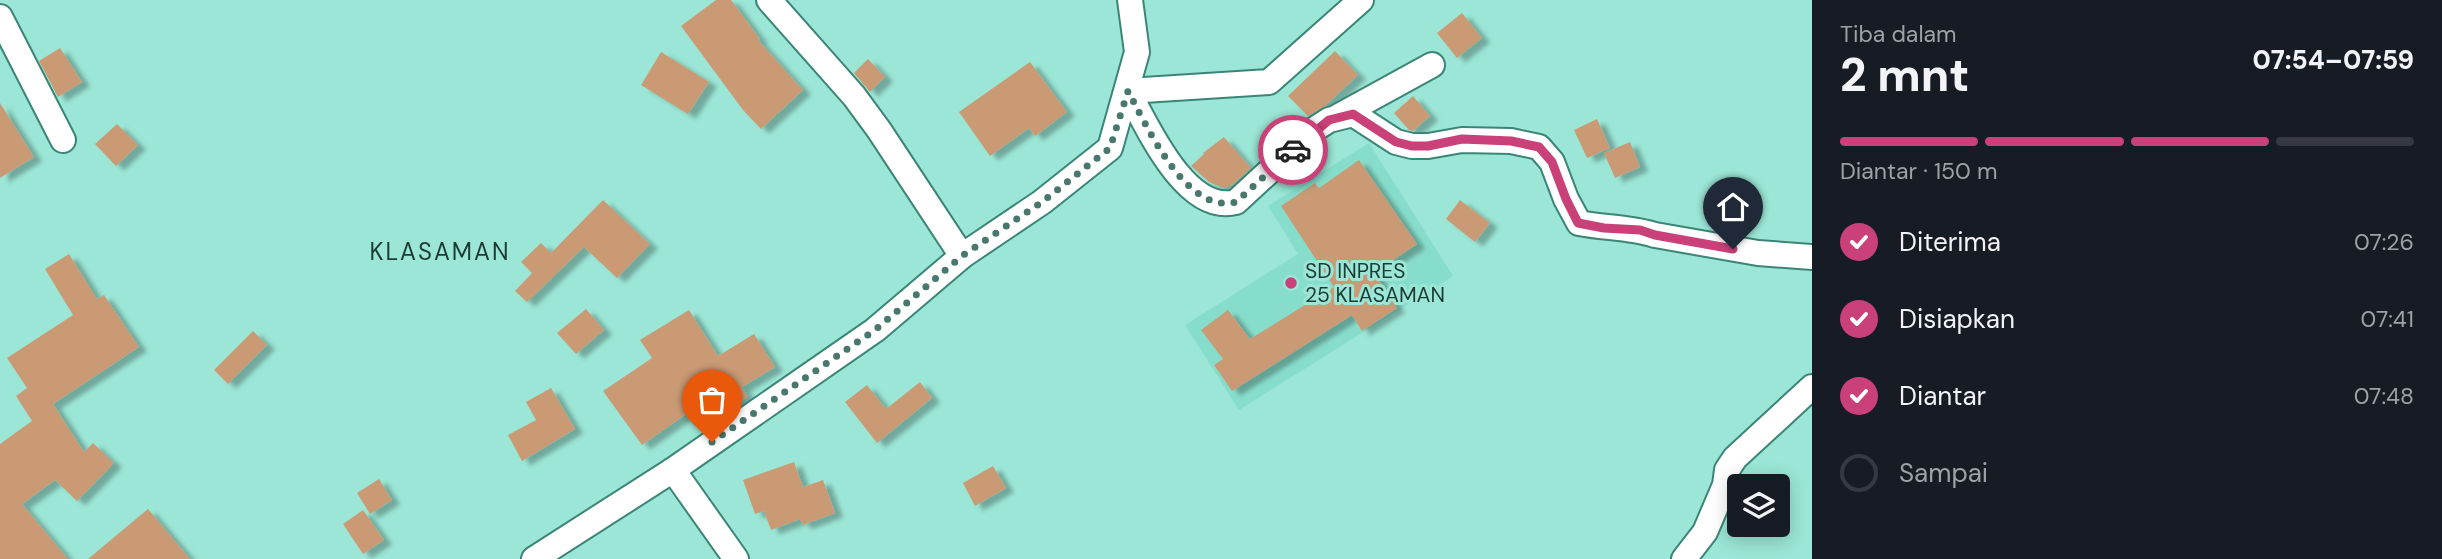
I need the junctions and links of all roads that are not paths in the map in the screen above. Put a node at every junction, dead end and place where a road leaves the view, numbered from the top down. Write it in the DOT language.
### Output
graph roads {
  1 [pos="769,0"];
  2 [pos="1130,0"];
  3 [pos="1361,0"];
  4 [pos="0,17"];
  5 [pos="1432,65"];
  6 [pos="1128,91"];
  7 [pos="1339,116"];
  8 [pos="63,139"];
  9 [pos="962,256"];
  10 [pos="1812,257"];
  11 [pos="1812,387"];
  12 [pos="673,470"];
  13 [pos="534,559"];
  14 [pos="736,559"];
  15 [pos="1684,559"];
  1 -- 9 [label="street"];
  2 -- 6 [label="street"];
  3 -- 6 [label="street"];
  4 -- 8 [label="street"];
  5 -- 7 [label="street"];
  6 -- 7 [label="street"];
  6 -- 9 [label="street"];
  7 -- 10 [label="street"];
  9 -- 12 [label="street"];
  11 -- 15 [label="street"];
  12 -- 13 [label="street"];
  12 -- 14 [label="street"];
}
